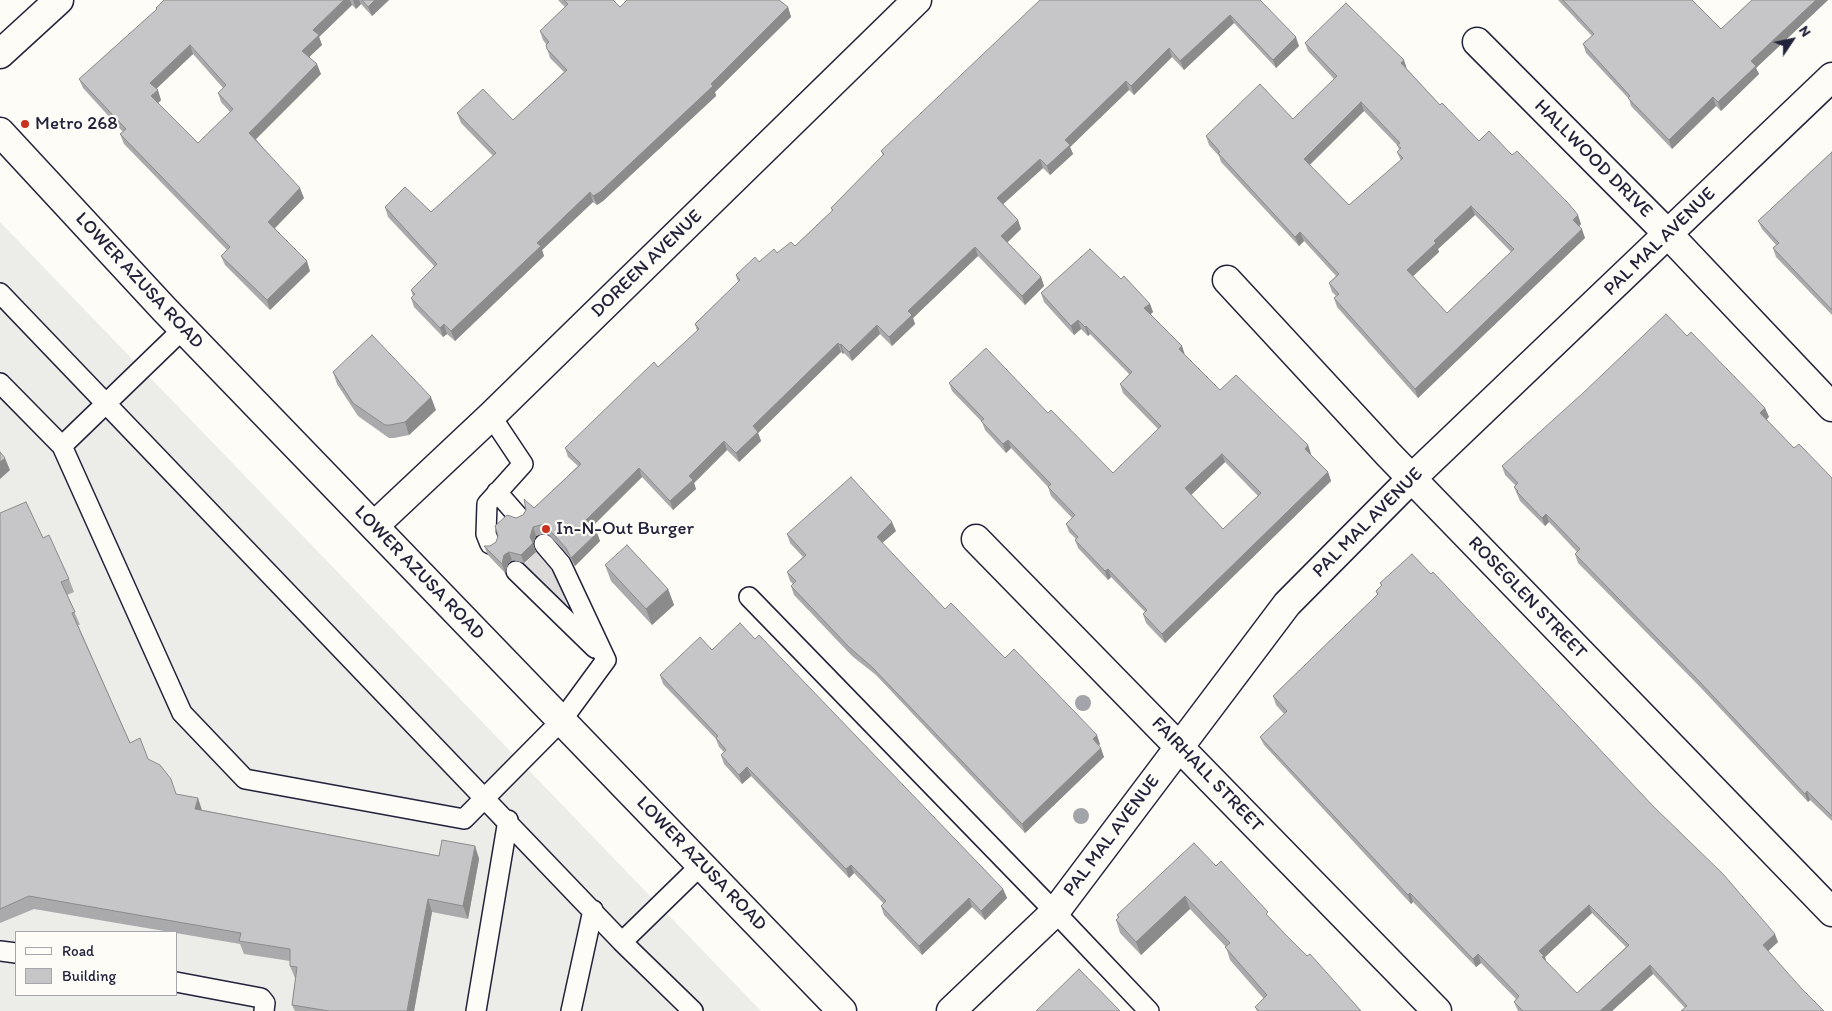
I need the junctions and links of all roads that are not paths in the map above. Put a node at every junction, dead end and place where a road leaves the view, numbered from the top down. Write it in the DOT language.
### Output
graph roads {
  1 [pos="59,0"];
  2 [pos="917,0"];
  3 [pos="1477,42"];
  4 [pos="0,54"];
  5 [pos="1832,77"];
  6 [pos="0,132"];
  7 [pos="1668,234"];
  8 [pos="1227,280"];
  9 [pos="0,293"];
  10 [pos="183,329"];
  11 [pos="0,383"];
  12 [pos="105,404"];
  13 [pos="1832,407"];
  14 [pos="491,416"];
  15 [pos="62,446"];
  16 [pos="1412,478"];
  17 [pos="497,492"];
  18 [pos="518,516"];
  19 [pos="374,526"];
  20 [pos="976,539"];
  21 [pos="490,544"];
  22 [pos="544,544"];
  23 [pos="516,571"];
  24 [pos="750,597"];
  25 [pos="606,660"];
  26 [pos="562,720"];
  27 [pos="1180,746"];
  28 [pos="486,797"];
  29 [pos="508,820"];
  30 [pos="701,865"];
  31 [pos="593,910"];
  32 [pos="1055,912"];
  33 [pos="1832,912"];
  34 [pos="622,942"];
  35 [pos="0,951"];
  36 [pos="15,953"];
  37 [pos="178,982"];
  38 [pos="264,1011"];
  39 [pos="476,1011"];
  40 [pos="571,1011"];
  41 [pos="692,1011"];
  42 [pos="842,1011"];
  43 [pos="951,1011"];
  44 [pos="1148,1011"];
  45 [pos="1437,1011"];
  1 -- 4 [label="street"];
  2 -- 14 [label="street, DOREEN AVENUE"];
  3 -- 7 [label="street, HALLWOOD DRIVE"];
  5 -- 7 [label="street, PAL MAL AVENUE"];
  6 -- 10 [label="street, LOWER AZUSA ROAD"];
  7 -- 13 [label="street, HALLWOOD DRIVE"];
  7 -- 16 [label="street, PAL MAL AVENUE"];
  8 -- 16 [label="street, ROSEGLEN STREET"];
  9 -- 12 [label="lane"];
  10 -- 12 [label="lane"];
  10 -- 19 [label="street, LOWER AZUSA ROAD"];
  11 -- 15 [label="lane"];
  12 -- 15 [label="lane"];
  12 -- 28 [label="lane"];
  14 -- 17 [label="lane"];
  14 -- 19 [label="street, DOREEN AVENUE"];
  15 -- 28 [label="lane"];
  16 -- 27 [label="street, PAL MAL AVENUE"];
  16 -- 33 [label="street, ROSEGLEN STREET"];
  17 -- 18 [label="lane"];
  17 -- 21 [label="lane"];
  19 -- 26 [label="street, LOWER AZUSA ROAD"];
  20 -- 27 [label="street, FAIRHALL STREET"];
  22 -- 25 [label="lane"];
  23 -- 25 [label="lane"];
  24 -- 32 [label="lane"];
  25 -- 26 [label="lane"];
  26 -- 28 [label="lane"];
  26 -- 30 [label="street, LOWER AZUSA ROAD"];
  27 -- 32 [label="street, PAL MAL AVENUE"];
  27 -- 45 [label="street, FAIRHALL STREET"];
  28 -- 29 [label="lane"];
  29 -- 31 [label="lane"];
  29 -- 39 [label="lane"];
  30 -- 34 [label="lane"];
  30 -- 42 [label="street, LOWER AZUSA ROAD"];
  31 -- 34 [label="lane"];
  31 -- 40 [label="lane"];
  32 -- 43 [label="street, PAL MAL AVENUE"];
  32 -- 44 [label="lane"];
  34 -- 41 [label="lane"];
  35 -- 36 [label="lane"];
  37 -- 38 [label="lane"];
}
